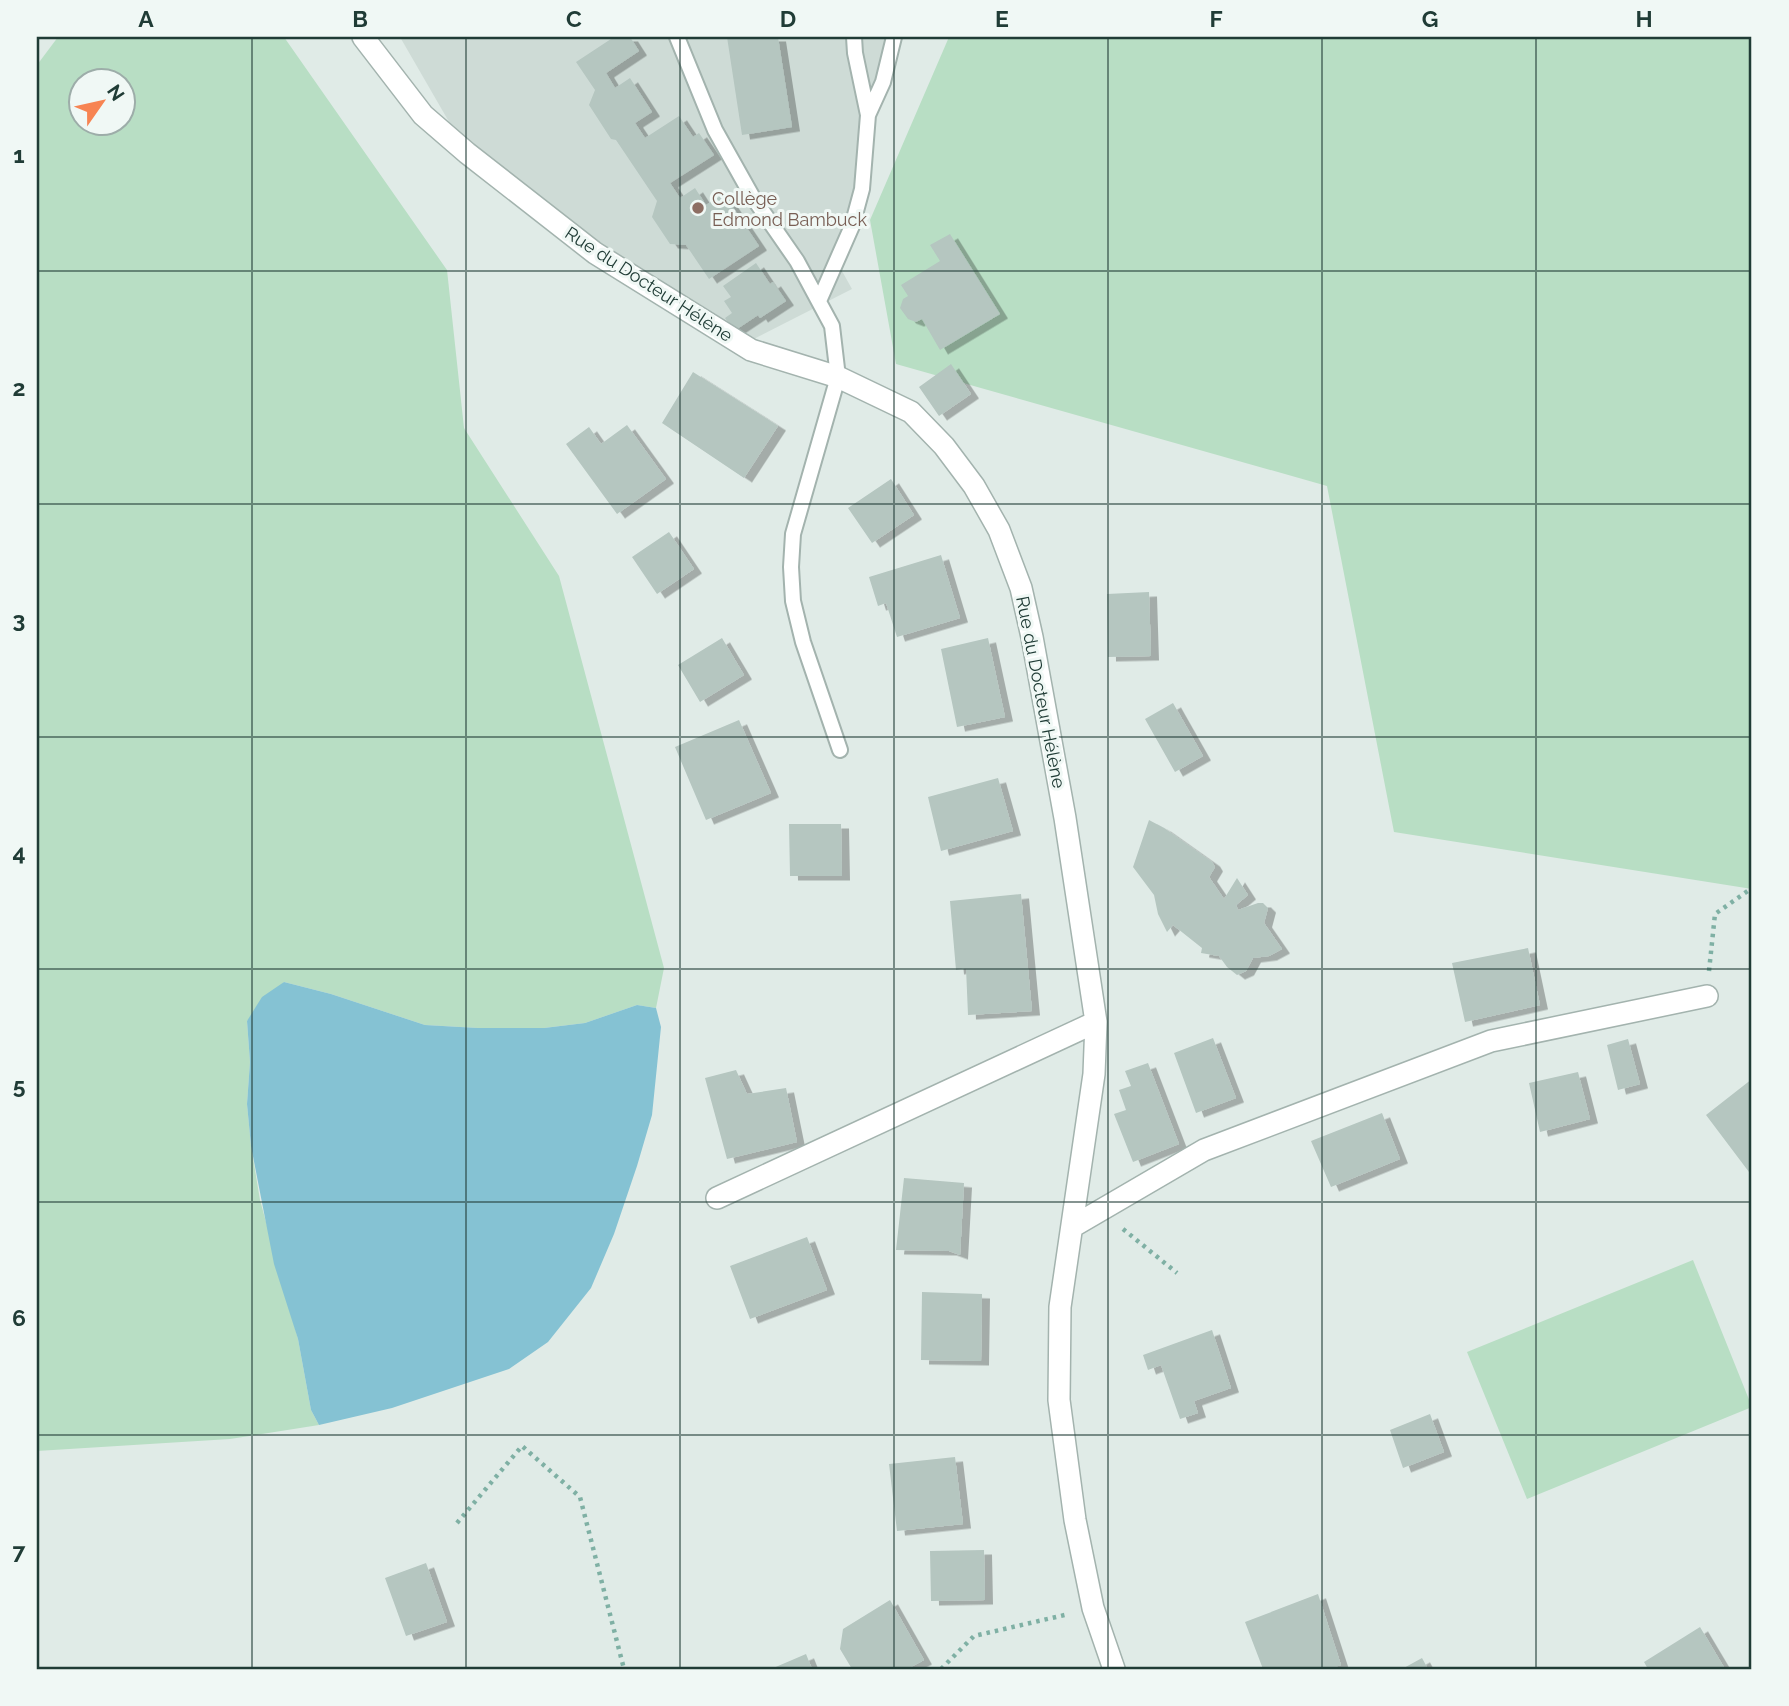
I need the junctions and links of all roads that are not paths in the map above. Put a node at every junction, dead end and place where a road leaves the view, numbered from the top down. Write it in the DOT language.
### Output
graph roads {
  1 [pos="363,37"];
  2 [pos="677,37"];
  3 [pos="854,37"];
  4 [pos="894,37"];
  5 [pos="868,115"];
  6 [pos="819,301"];
  7 [pos="838,377"];
  8 [pos="840,750"];
  9 [pos="1707,996"];
  10 [pos="1096,1022"];
  11 [pos="717,1198"];
  12 [pos="1072,1227"];
  13 [pos="1114,1669"];
  1 -- 7 [label="street, Rue du Docteur Hélène"];
  2 -- 6 [label="lane"];
  3 -- 5 [label="lane"];
  4 -- 5 [label="lane"];
  5 -- 6 [label="lane"];
  6 -- 7 [label="lane"];
  7 -- 8 [label="lane"];
  7 -- 10 [label="street, Rue du Docteur Hélène"];
  9 -- 12 [label="street"];
  10 -- 11 [label="street"];
  10 -- 12 [label="street, Rue du Docteur Hélène"];
  12 -- 13 [label="street, Rue du Docteur Hélène"];
}
